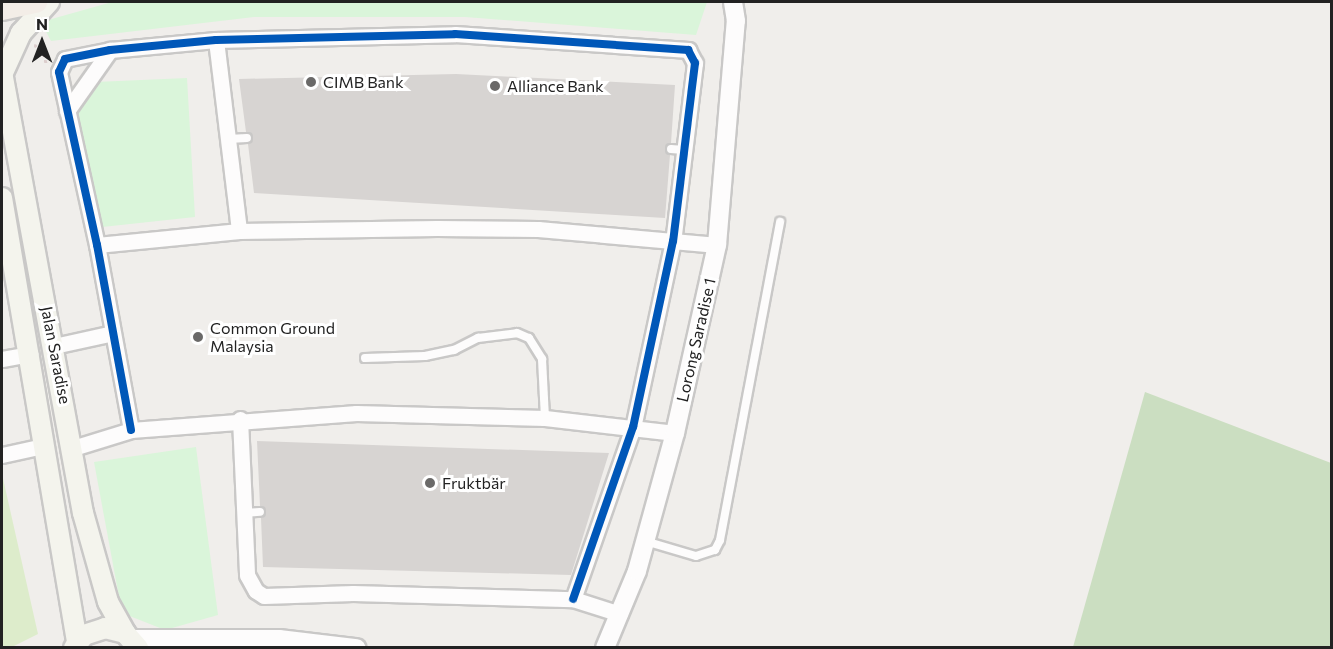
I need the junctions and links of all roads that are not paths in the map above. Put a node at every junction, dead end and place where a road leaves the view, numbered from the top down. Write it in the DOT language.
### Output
graph roads {
  1 [pos="36,2"];
  2 [pos="49,2"];
  3 [pos="733,2"];
  4 [pos="746,2"];
  5 [pos="2,9"];
  6 [pos="736,21"];
  7 [pos="216,40"];
  8 [pos="110,50"];
  9 [pos="2,74"];
  10 [pos="67,111"];
  11 [pos="247,138"];
  12 [pos="228,139"];
  13 [pos="2,198"];
  14 [pos="780,222"];
  15 [pos="239,231"];
  16 [pos="673,241"];
  17 [pos="98,245"];
  18 [pos="717,245"];
  19 [pos="113,333"];
  20 [pos="54,346"];
  21 [pos="31,354"];
  22 [pos="2,358"];
  23 [pos="364,358"];
  24 [pos="544,418"];
  25 [pos="240,419"];
  26 [pos="633,427"];
  27 [pos="131,430"];
  28 [pos="675,433"];
  29 [pos="44,446"];
  30 [pos="73,448"];
  31 [pos="2,455"];
  32 [pos="260,512"];
  33 [pos="244,513"];
  34 [pos="645,541"];
  35 [pos="573,599"];
  36 [pos="620,614"];
  37 [pos="132,640"];
  38 [pos="221,640"];
  39 [pos="75,645"];
  40 [pos="195,648"];
  41 [pos="356,648"];
  42 [pos="605,648"];
  1 -- 5 [label="main road"];
  2 -- 9 [label="main road"];
  3 -- 6 [label="street"];
  4 -- 6 [label="street"];
  6 -- 18 [label="street, Lorong Saradise 1"];
  7 -- 8 [label="street"];
  7 -- 12 [label="street"];
  7 -- 16 [label="street"];
  8 -- 10 [label="street"];
  8 -- 10 [label="street"];
  9 -- 20 [label="main road, Jalan Saradise"];
  10 -- 17 [label="street"];
  11 -- 12 [label="lane"];
  12 -- 15 [label="street"];
  13 -- 21 [label="main road, Jalan Saradise"];
  14 -- 34 [label="lane"];
  15 -- 16 [label="street"];
  15 -- 17 [label="street"];
  16 -- 18 [label="street"];
  16 -- 26 [label="street"];
  17 -- 19 [label="street"];
  18 -- 28 [label="street, Lorong Saradise 1"];
  19 -- 20 [label="street"];
  19 -- 27 [label="street"];
  20 -- 30 [label="main road, Jalan Saradise"];
  21 -- 22 [label="street, Jalan Saradise"];
  21 -- 29 [label="main road, Jalan Saradise"];
  23 -- 24 [label="lane"];
  24 -- 25 [label="street"];
  24 -- 26 [label="street"];
  25 -- 27 [label="street"];
  25 -- 33 [label="street"];
  26 -- 28 [label="street"];
  26 -- 35 [label="street"];
  27 -- 30 [label="street"];
  28 -- 34 [label="street, Lorong Saradise 1"];
  29 -- 31 [label="street"];
  29 -- 39 [label="main road, Jalan Saradise"];
  30 -- 37 [label="main road, Jalan Saradise"];
  32 -- 33 [label="lane"];
  33 -- 35 [label="street"];
  34 -- 36 [label="street, Lorong Saradise 1"];
  35 -- 36 [label="street"];
  36 -- 42 [label="street, Lorong Saradise 1"];
  37 -- 38 [label="street"];
  37 -- 39 [label="main road"];
  38 -- 40 [label="street"];
  38 -- 41 [label="street"];
}
